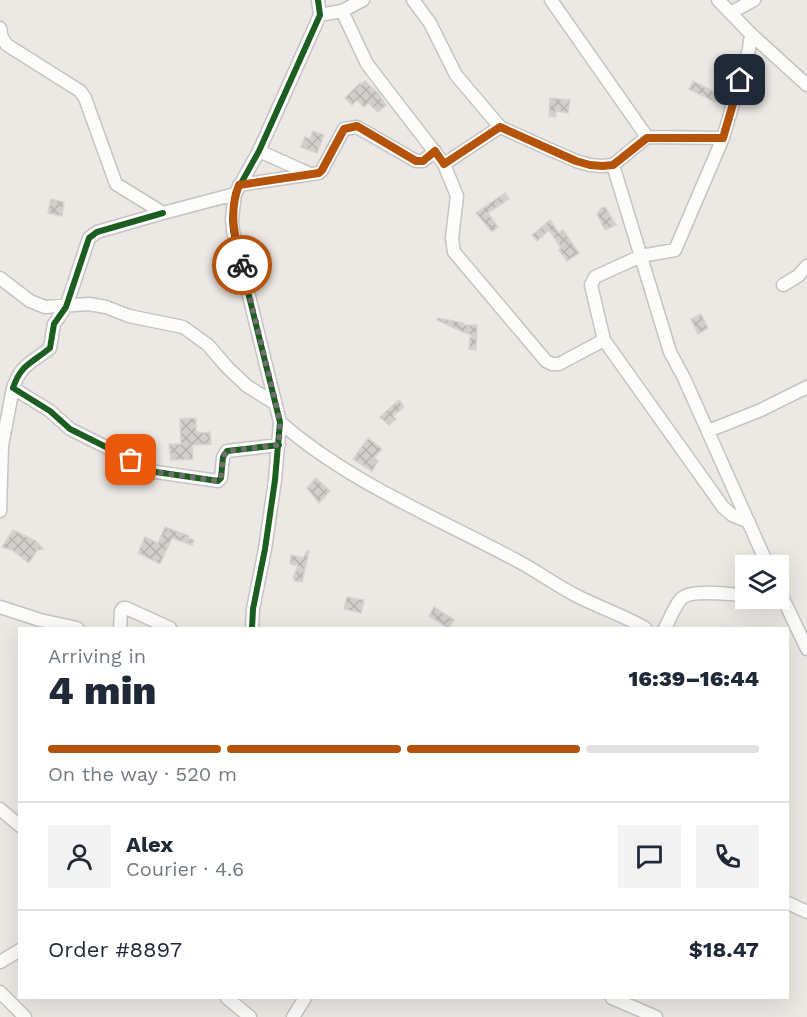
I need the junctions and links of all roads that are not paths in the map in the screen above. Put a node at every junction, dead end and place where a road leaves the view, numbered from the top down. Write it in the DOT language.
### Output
graph roads {
  1 [pos="318,0"];
  2 [pos="363,0"];
  3 [pos="413,0"];
  4 [pos="551,0"];
  5 [pos="718,0"];
  6 [pos="754,0"];
  7 [pos="342,11"];
  8 [pos="732,12"];
  9 [pos="320,15"];
  10 [pos="0,28"];
  11 [pos="751,34"];
  12 [pos="807,85"];
  13 [pos="500,127"];
  14 [pos="647,138"];
  15 [pos="723,138"];
  16 [pos="259,151"];
  17 [pos="435,151"];
  18 [pos="444,164"];
  19 [pos="613,165"];
  20 [pos="309,173"];
  21 [pos="237,189"];
  22 [pos="163,213"];
  23 [pos="641,256"];
  24 [pos="807,266"];
  25 [pos="0,278"];
  26 [pos="783,285"];
  27 [pos="66,308"];
  28 [pos="604,340"];
  29 [pos="807,387"];
  30 [pos="13,388"];
  31 [pos="276,404"];
  32 [pos="280,422"];
  33 [pos="708,431"];
  34 [pos="279,445"];
  35 [pos="0,511"];
  36 [pos="749,522"];
  37 [pos="763,555"];
  38 [pos="735,595"];
  39 [pos="0,607"];
  40 [pos="788,609"];
  41 [pos="72,627"];
  42 [pos="120,627"];
  43 [pos="169,627"];
  44 [pos="252,627"];
  45 [pos="643,627"];
  46 [pos="666,627"];
  47 [pos="807,649"];
  48 [pos="0,808"];
  49 [pos="18,824"];
  50 [pos="789,903"];
  51 [pos="807,912"];
  52 [pos="18,951"];
  53 [pos="0,962"];
  54 [pos="0,992"];
  55 [pos="228,999"];
  56 [pos="304,999"];
  57 [pos="614,999"];
  58 [pos="25,1017"];
  59 [pos="250,1017"];
  60 [pos="293,1017"];
  61 [pos="657,1017"];
  1 -- 9 [label="street"];
  2 -- 7 [label="street"];
  3 -- 13 [label="street"];
  4 -- 14 [label="street"];
  5 -- 8 [label="street"];
  6 -- 8 [label="street"];
  7 -- 9 [label="street"];
  7 -- 17 [label="street"];
  8 -- 11 [label="street"];
  9 -- 16 [label="street"];
  10 -- 22 [label="street"];
  11 -- 12 [label="street"];
  11 -- 15 [label="street"];
  13 -- 18 [label="street"];
  13 -- 19 [label="street"];
  14 -- 15 [label="street"];
  14 -- 19 [label="street"];
  15 -- 23 [label="street"];
  16 -- 20 [label="street"];
  16 -- 21 [label="street"];
  17 -- 18 [label="street"];
  17 -- 20 [label="street"];
  18 -- 28 [label="street"];
  19 -- 23 [label="street"];
  20 -- 21 [label="street"];
  21 -- 22 [label="street"];
  21 -- 31 [label="street"];
  22 -- 27 [label="street"];
  23 -- 28 [label="street"];
  23 -- 33 [label="street"];
  24 -- 26 [label="street"];
  25 -- 27 [label="street"];
  27 -- 30 [label="street"];
  27 -- 31 [label="street"];
  28 -- 36 [label="street"];
  29 -- 33 [label="street"];
  30 -- 34 [label="street"];
  30 -- 35 [label="street"];
  31 -- 32 [label="street"];
  32 -- 34 [label="street"];
  32 -- 45 [label="street"];
  33 -- 36 [label="street"];
  34 -- 44 [label="street"];
  36 -- 37 [label="street"];
  38 -- 46 [label="street"];
  39 -- 41 [label="street"];
  40 -- 47 [label="street"];
  42 -- 43 [label="street"];
  48 -- 49 [label="street"];
  50 -- 51 [label="street"];
  52 -- 53 [label="street"];
  54 -- 58 [label="street"];
  55 -- 59 [label="street"];
  56 -- 60 [label="street"];
  57 -- 61 [label="street"];
}
